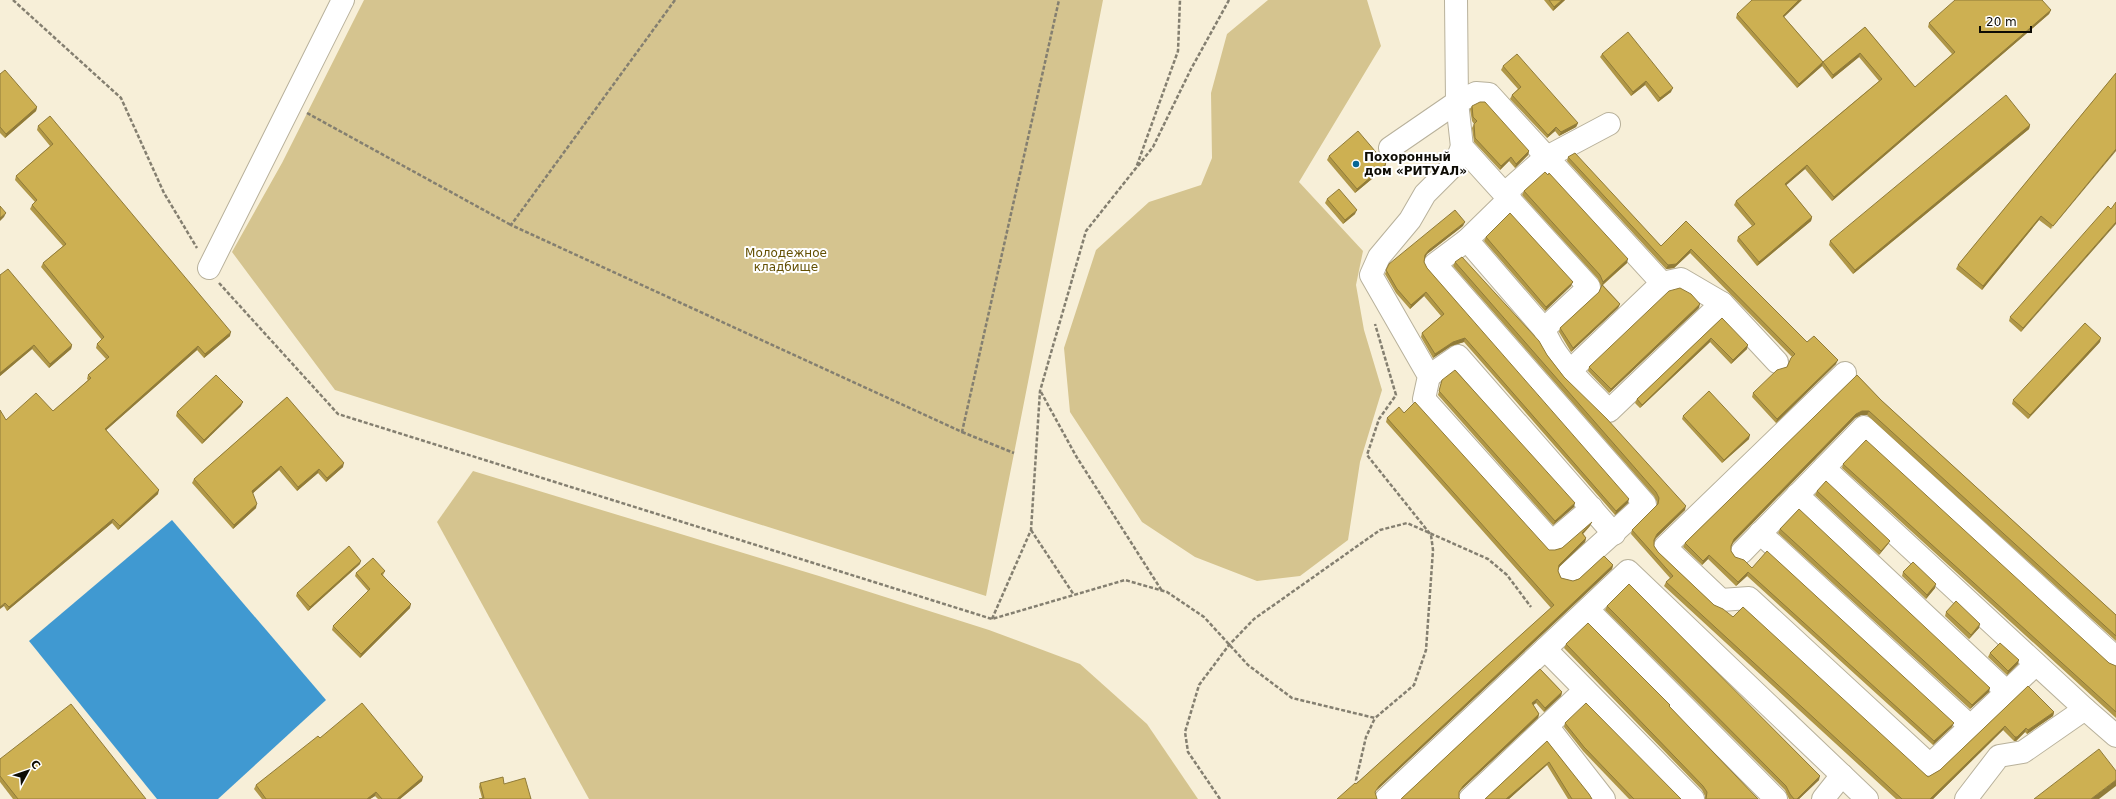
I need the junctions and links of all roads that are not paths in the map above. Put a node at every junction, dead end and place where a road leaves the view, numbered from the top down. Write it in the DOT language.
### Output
graph roads {
  1 [pos="343,0"];
  2 [pos="1456,0"];
  3 [pos="1457,102"];
  4 [pos="1610,124"];
  5 [pos="1462,147"];
  6 [pos="1390,148"];
  7 [pos="1545,158"];
  8 [pos="1508,196"];
  9 [pos="1467,240"];
  10 [pos="209,268"];
  11 [pos="1662,283"];
  12 [pos="1722,303"];
  13 [pos="1544,330"];
  14 [pos="1777,362"];
  15 [pos="1571,370"];
  16 [pos="1845,373"];
  17 [pos="1429,376"];
  18 [pos="1824,468"];
  19 [pos="1797,495"];
  20 [pos="1592,508"];
  21 [pos="1760,533"];
  22 [pos="1614,534"];
  23 [pos="1742,552"];
  24 [pos="1569,573"];
  25 [pos="1588,610"];
  26 [pos="1545,649"];
  27 [pos="2116,658"];
  28 [pos="2036,664"];
  29 [pos="1585,690"];
  30 [pos="2007,692"];
  31 [pos="2085,709"];
  32 [pos="1547,726"];
  33 [pos="1970,726"];
  34 [pos="2116,736"];
  35 [pos="1842,775"];
  36 [pos="1386,799"];
  37 [pos="1470,799"];
  38 [pos="1604,799"];
  39 [pos="1693,799"];
  40 [pos="1776,799"];
  41 [pos="1823,799"];
  42 [pos="1867,799"];
  43 [pos="1966,799"];
  1 -- 10 [label="street"];
  2 -- 3 [label="street"];
  3 -- 5 [label="street"];
  3 -- 6 [label="street"];
  3 -- 7 [label="street"];
  4 -- 7 [label="street"];
  5 -- 8 [label="street"];
  5 -- 17 [label="street"];
  7 -- 8 [label="street"];
  7 -- 11 [label="street"];
  8 -- 9 [label="street"];
  8 -- 13 [label="street"];
  9 -- 13 [label="street"];
  9 -- 22 [label="street"];
  11 -- 12 [label="street"];
  11 -- 15 [label="street"];
  12 -- 14 [label="street"];
  12 -- 15 [label="street"];
  13 -- 15 [label="street"];
  16 -- 33 [label="street"];
  17 -- 20 [label="street"];
  17 -- 20 [label="street"];
  18 -- 19 [label="street"];
  18 -- 27 [label="street"];
  18 -- 28 [label="street"];
  19 -- 21 [label="street"];
  19 -- 30 [label="street"];
  20 -- 22 [label="street"];
  21 -- 23 [label="street"];
  21 -- 33 [label="street"];
  22 -- 24 [label="street"];
  25 -- 26 [label="street"];
  25 -- 35 [label="street"];
  25 -- 40 [label="street"];
  26 -- 29 [label="street"];
  26 -- 36 [label="street"];
  28 -- 30 [label="street"];
  28 -- 31 [label="street"];
  29 -- 32 [label="street"];
  29 -- 39 [label="street"];
  30 -- 33 [label="street"];
  31 -- 34 [label="street"];
  31 -- 43 [label="street"];
  32 -- 37 [label="street"];
  32 -- 38 [label="street"];
  35 -- 41 [label="street"];
  35 -- 42 [label="street"];
}
